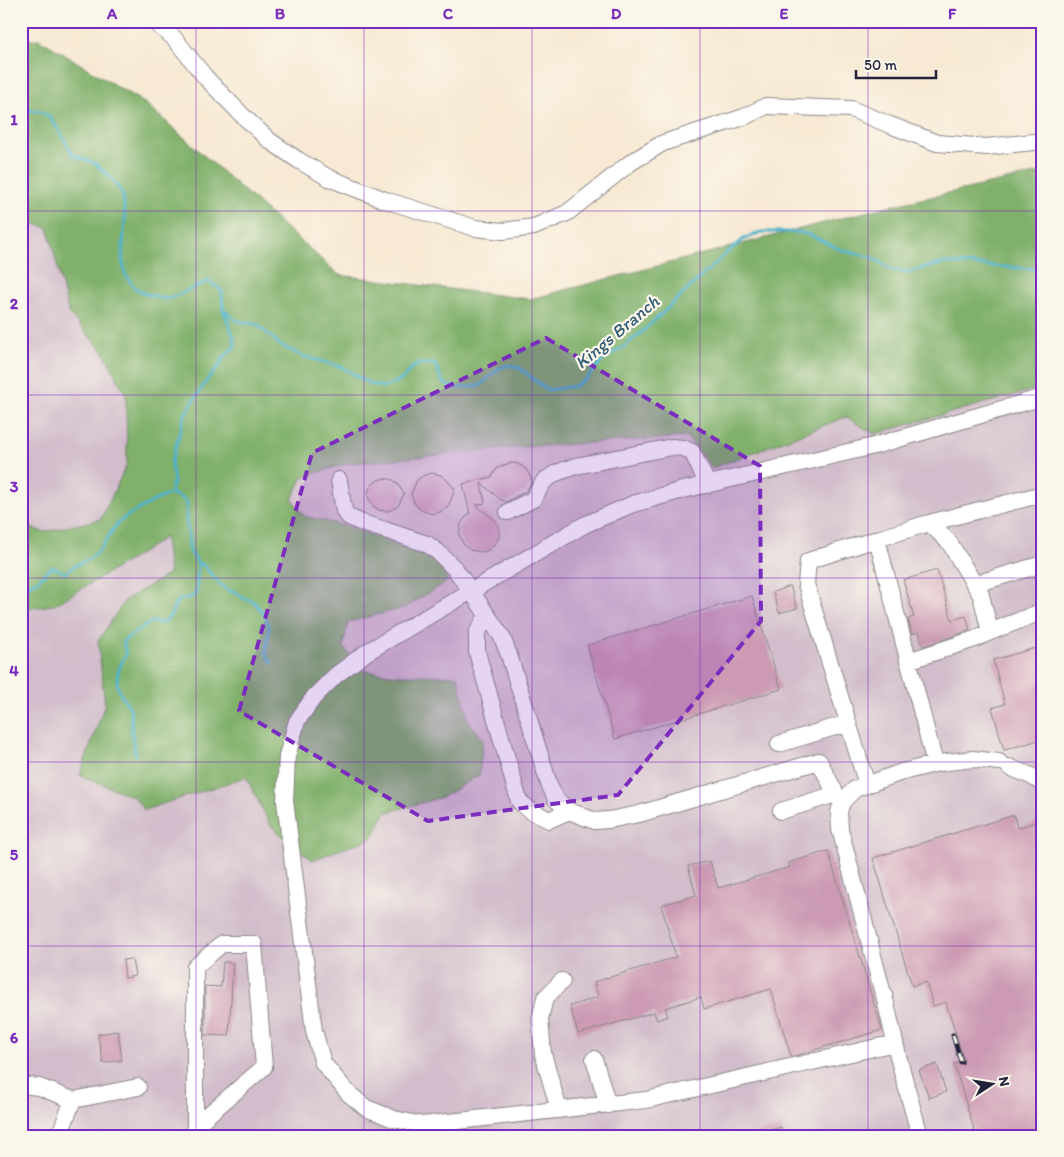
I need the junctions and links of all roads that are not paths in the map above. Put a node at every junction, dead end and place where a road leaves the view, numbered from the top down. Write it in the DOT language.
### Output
graph roads {
  1 [pos="153,21"];
  2 [pos="1043,141"];
  3 [pos="1043,397"];
  4 [pos="339,480"];
  5 [pos="708,485"];
  6 [pos="1043,494"];
  7 [pos="508,512"];
  8 [pos="929,523"];
  9 [pos="877,539"];
  10 [pos="1043,564"];
  11 [pos="974,584"];
  12 [pos="471,591"];
  13 [pos="1043,611"];
  14 [pos="487,614"];
  15 [pos="990,632"];
  16 [pos="908,661"];
  17 [pos="848,723"];
  18 [pos="779,744"];
  19 [pos="935,764"];
  20 [pos="1043,783"];
  21 [pos="867,784"];
  22 [pos="839,798"];
  23 [pos="569,811"];
  24 [pos="782,811"];
  25 [pos="562,980"];
  26 [pos="895,1043"];
  27 [pos="594,1059"];
  28 [pos="21,1085"];
  29 [pos="138,1087"];
  30 [pos="73,1100"];
  31 [pos="608,1105"];
  32 [pos="558,1110"];
  33 [pos="195,1131"];
  34 [pos="58,1136"];
  35 [pos="920,1136"];
  1 -- 2 [label="street"];
  3 -- 5 [label="street"];
  4 -- 12 [label="street"];
  5 -- 7 [label="street"];
  5 -- 12 [label="street"];
  6 -- 8 [label="street"];
  8 -- 9 [label="street"];
  8 -- 11 [label="street"];
  9 -- 16 [label="street"];
  9 -- 17 [label="street"];
  10 -- 11 [label="street"];
  11 -- 15 [label="street"];
  12 -- 14 [label="street"];
  12 -- 32 [label="street"];
  13 -- 15 [label="street"];
  14 -- 23 [label="street"];
  14 -- 23 [label="street"];
  15 -- 16 [label="street"];
  16 -- 19 [label="street"];
  17 -- 18 [label="street"];
  17 -- 21 [label="street"];
  19 -- 20 [label="street"];
  19 -- 21 [label="street"];
  21 -- 22 [label="street"];
  22 -- 23 [label="street"];
  22 -- 24 [label="street"];
  22 -- 26 [label="street"];
  25 -- 32 [label="street"];
  26 -- 31 [label="street"];
  26 -- 35 [label="street"];
  27 -- 31 [label="street"];
  28 -- 30 [label="street"];
  29 -- 30 [label="street"];
  30 -- 34 [label="street"];
  31 -- 32 [label="street"];
  33 -- 33 [label="street"];
}
